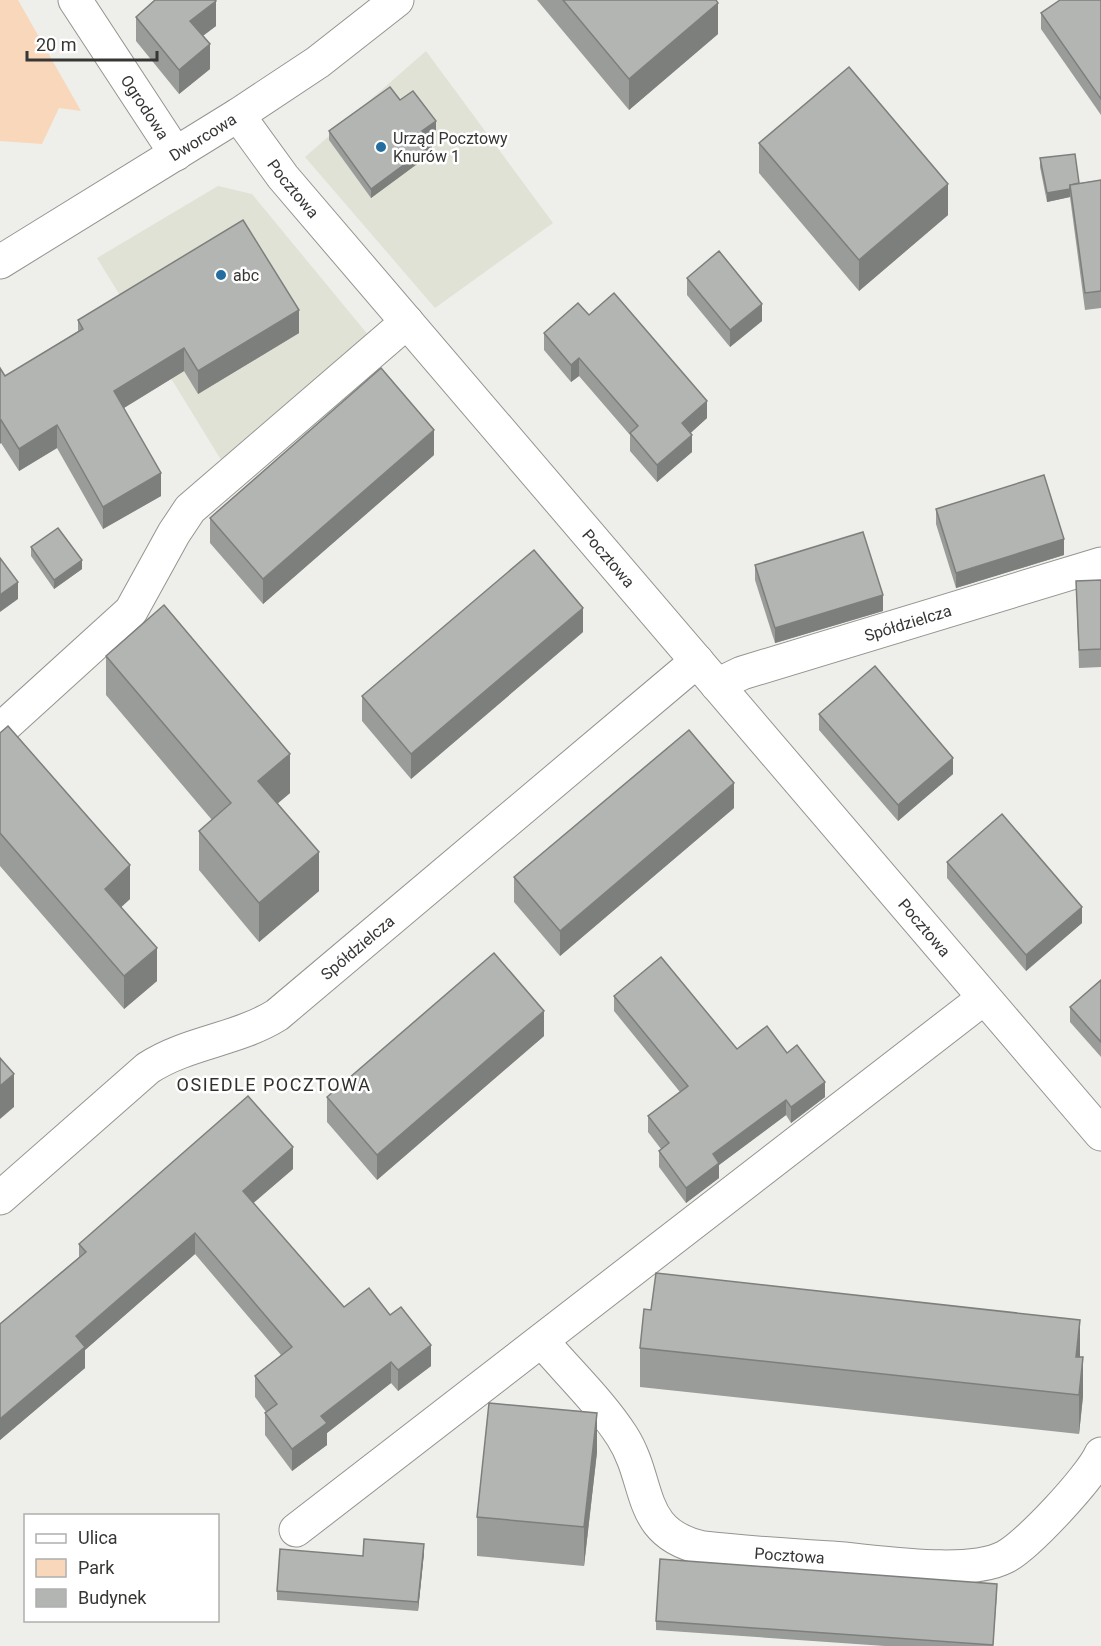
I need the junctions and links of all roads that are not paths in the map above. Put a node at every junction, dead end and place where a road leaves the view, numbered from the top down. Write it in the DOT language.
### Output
graph roads {
  1 [pos="75,0"];
  2 [pos="397,0"];
  3 [pos="238,115"];
  4 [pos="176,154"];
  5 [pos="0,262"];
  6 [pos="407,322"];
  7 [pos="1101,564"];
  8 [pos="707,673"];
  9 [pos="0,730"];
  10 [pos="984,998"];
  11 [pos="1101,1134"];
  12 [pos="0,1198"];
  13 [pos="542,1341"];
  14 [pos="1101,1454"];
  15 [pos="296,1530"];
  1 -- 4 [label="street, Ogrodowa"];
  2 -- 3 [label="street, Dworcowa"];
  3 -- 4 [label="street, Dworcowa"];
  3 -- 6 [label="street, Pocztowa"];
  4 -- 5 [label="street, Dworcowa"];
  6 -- 8 [label="street, Pocztowa"];
  6 -- 9 [label="street"];
  7 -- 8 [label="street, Spółdzielcza"];
  8 -- 10 [label="street, Pocztowa"];
  8 -- 12 [label="street, Spółdzielcza"];
  10 -- 11 [label="street, Pocztowa"];
  10 -- 13 [label="street"];
  13 -- 14 [label="street, Pocztowa"];
  13 -- 15 [label="street"];
}
